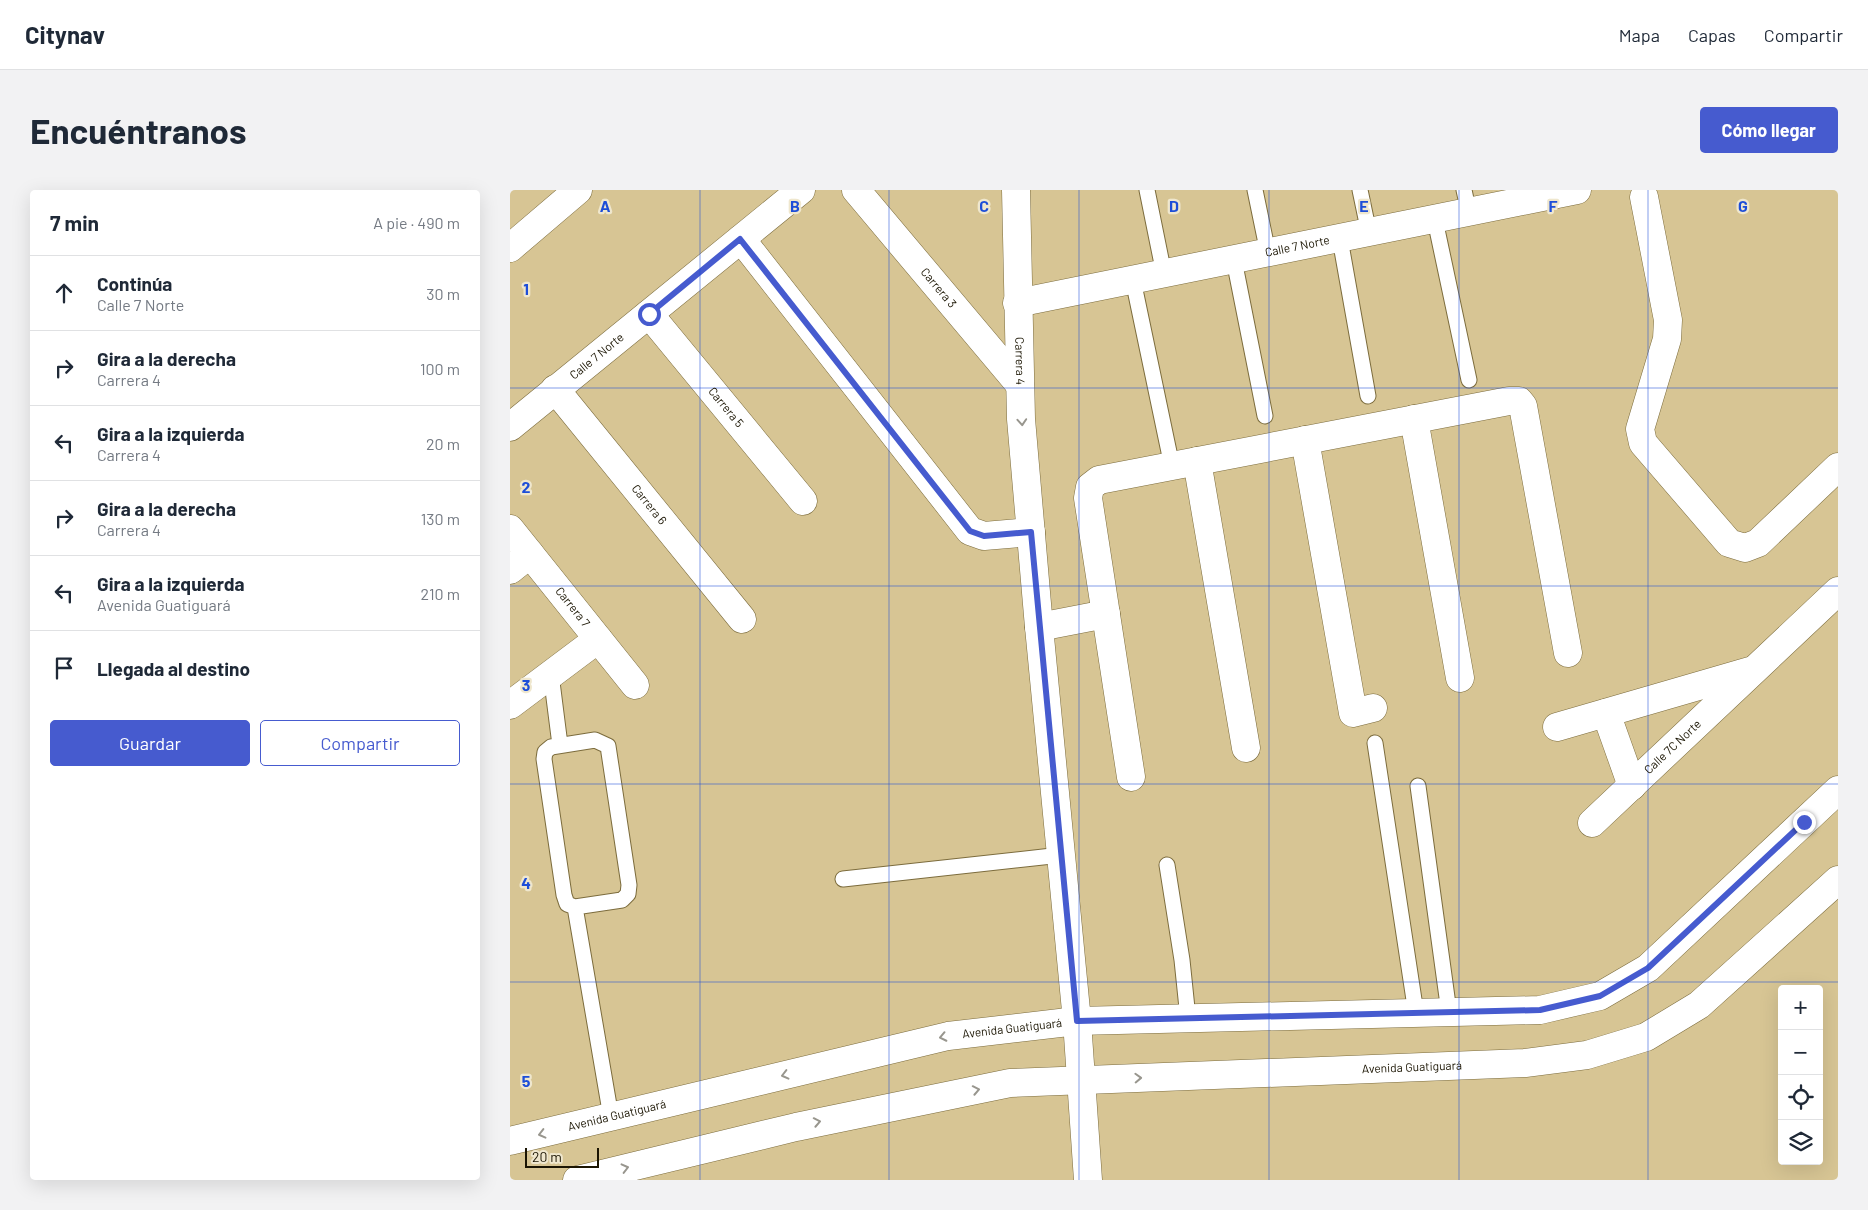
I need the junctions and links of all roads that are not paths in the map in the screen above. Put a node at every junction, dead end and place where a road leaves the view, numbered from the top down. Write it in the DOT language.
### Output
graph roads {
  1 [pos="578,190"];
  2 [pos="801,190"];
  3 [pos="856,190"];
  4 [pos="1016,190"];
  5 [pos="1147,190"];
  6 [pos="1255,190"];
  7 [pos="1360,190"];
  8 [pos="1566,191"];
  9 [pos="1644,197"];
  10 [pos="1467,201"];
  11 [pos="1435,220"];
  12 [pos="1369,233"];
  13 [pos="740,239"];
  14 [pos="1340,239"];
  15 [pos="510,248"];
  16 [pos="1268,253"];
  17 [pos="1234,260"];
  18 [pos="1164,274"];
  19 [pos="1133,280"];
  20 [pos="1017,303"];
  21 [pos="649,314"];
  22 [pos="1468,380"];
  23 [pos="1020,385"];
  24 [pos="555,389"];
  25 [pos="1368,396"];
  26 [pos="1265,416"];
  27 [pos="1414,419"];
  28 [pos="510,427"];
  29 [pos="1305,440"];
  30 [pos="1168,452"];
  31 [pos="1197,461"];
  32 [pos="1838,467"];
  33 [pos="803,501"];
  34 [pos="510,529"];
  35 [pos="1031,532"];
  36 [pos="520,562"];
  37 [pos="1838,591"];
  38 [pos="1106,614"];
  39 [pos="742,619"];
  40 [pos="1039,627"];
  41 [pos="598,639"];
  42 [pos="1568,653"];
  43 [pos="1754,670"];
  44 [pos="551,674"];
  45 [pos="1460,678"];
  46 [pos="634,685"];
  47 [pos="510,704"];
  48 [pos="1373,708"];
  49 [pos="1606,713"];
  50 [pos="1558,727"];
  51 [pos="1376,743"];
  52 [pos="560,745"];
  53 [pos="1246,748"];
  54 [pos="1130,777"];
  55 [pos="1418,786"];
  56 [pos="1632,786"];
  57 [pos="1838,790"];
  58 [pos="1592,823"];
  59 [pos="1061,855"];
  60 [pos="1167,866"];
  61 [pos="843,879"];
  62 [pos="1838,880"];
  63 [pos="575,907"];
  64 [pos="1449,1012"];
  65 [pos="1416,1013"];
  66 [pos="1188,1018"];
  67 [pos="1077,1021"];
  68 [pos="1080,1080"];
  69 [pos="611,1117"];
  70 [pos="510,1141"];
  71 [pos="578,1180"];
  72 [pos="1088,1180"];
  1 -- 15 [label="street"];
  2 -- 13 [label="street, Calle 7 Norte"];
  3 -- 23 [label="street, Carrera 3"];
  4 -- 20 [label="street, Carrera 4"];
  5 -- 18 [label="lane"];
  6 -- 16 [label="lane"];
  7 -- 12 [label="lane"];
  8 -- 10 [label="street, Calle 7 Norte"];
  9 -- 32 [label="street"];
  10 -- 11 [label="street, Calle 7 Norte"];
  11 -- 12 [label="street, Calle 7 Norte"];
  11 -- 22 [label="lane"];
  12 -- 14 [label="street, Calle 7 Norte"];
  13 -- 21 [label="street, Calle 7 Norte"];
  13 -- 35 [label="street"];
  14 -- 16 [label="street, Calle 7 Norte"];
  14 -- 25 [label="lane"];
  16 -- 17 [label="street, Calle 7 Norte"];
  17 -- 18 [label="street, Calle 7 Norte"];
  17 -- 26 [label="lane"];
  18 -- 19 [label="street, Calle 7 Norte"];
  19 -- 20 [label="street, Calle 7 Norte"];
  19 -- 30 [label="lane"];
  20 -- 23 [label="street, Carrera 4"];
  21 -- 24 [label="street, Calle 7 Norte"];
  21 -- 33 [label="street, Carrera 5"];
  23 -- 35 [label="street, Carrera 4, one-way"];
  24 -- 28 [label="street, Calle 7 Norte"];
  24 -- 39 [label="street, Carrera 6"];
  27 -- 29 [label="street"];
  27 -- 42 [label="street"];
  27 -- 45 [label="street"];
  29 -- 31 [label="street"];
  29 -- 48 [label="street"];
  31 -- 38 [label="street"];
  31 -- 53 [label="street"];
  34 -- 36 [label="street, Carrera 7"];
  35 -- 40 [label="street, Carrera 4"];
  36 -- 41 [label="street, Carrera 7"];
  37 -- 43 [label="street, Calle 7C Norte"];
  38 -- 40 [label="street"];
  38 -- 54 [label="street"];
  40 -- 59 [label="street, Carrera 4"];
  41 -- 44 [label="street"];
  41 -- 46 [label="street, Carrera 7"];
  43 -- 49 [label="street, Calle 7C Norte"];
  43 -- 56 [label="street, Calle 7C Norte"];
  44 -- 47 [label="street"];
  44 -- 52 [label="lane"];
  49 -- 50 [label="street, Calle 7C Norte"];
  49 -- 56 [label="street"];
  51 -- 65 [label="lane"];
  52 -- 63 [label="lane"];
  52 -- 63 [label="lane"];
  55 -- 64 [label="lane"];
  56 -- 58 [label="street, Calle 7C Norte"];
  57 -- 64 [label="street, Avenida Guatiguará"];
  59 -- 61 [label="lane"];
  59 -- 67 [label="street, Carrera 4"];
  60 -- 66 [label="lane"];
  68 -- 62 [label="street, Avenida Guatiguará, one-way"];
  63 -- 69 [label="lane"];
  64 -- 65 [label="street, Avenida Guatiguará"];
  65 -- 66 [label="street, Avenida Guatiguará"];
  66 -- 67 [label="street, Avenida Guatiguará"];
  67 -- 68 [label="street, Carrera 4"];
  67 -- 69 [label="street, Avenida Guatiguará, one-way"];
  71 -- 68 [label="street, Avenida Guatiguará, one-way"];
  68 -- 72 [label="street, Carrera 4"];
  69 -- 70 [label="street, Avenida Guatiguará, one-way"];
}
